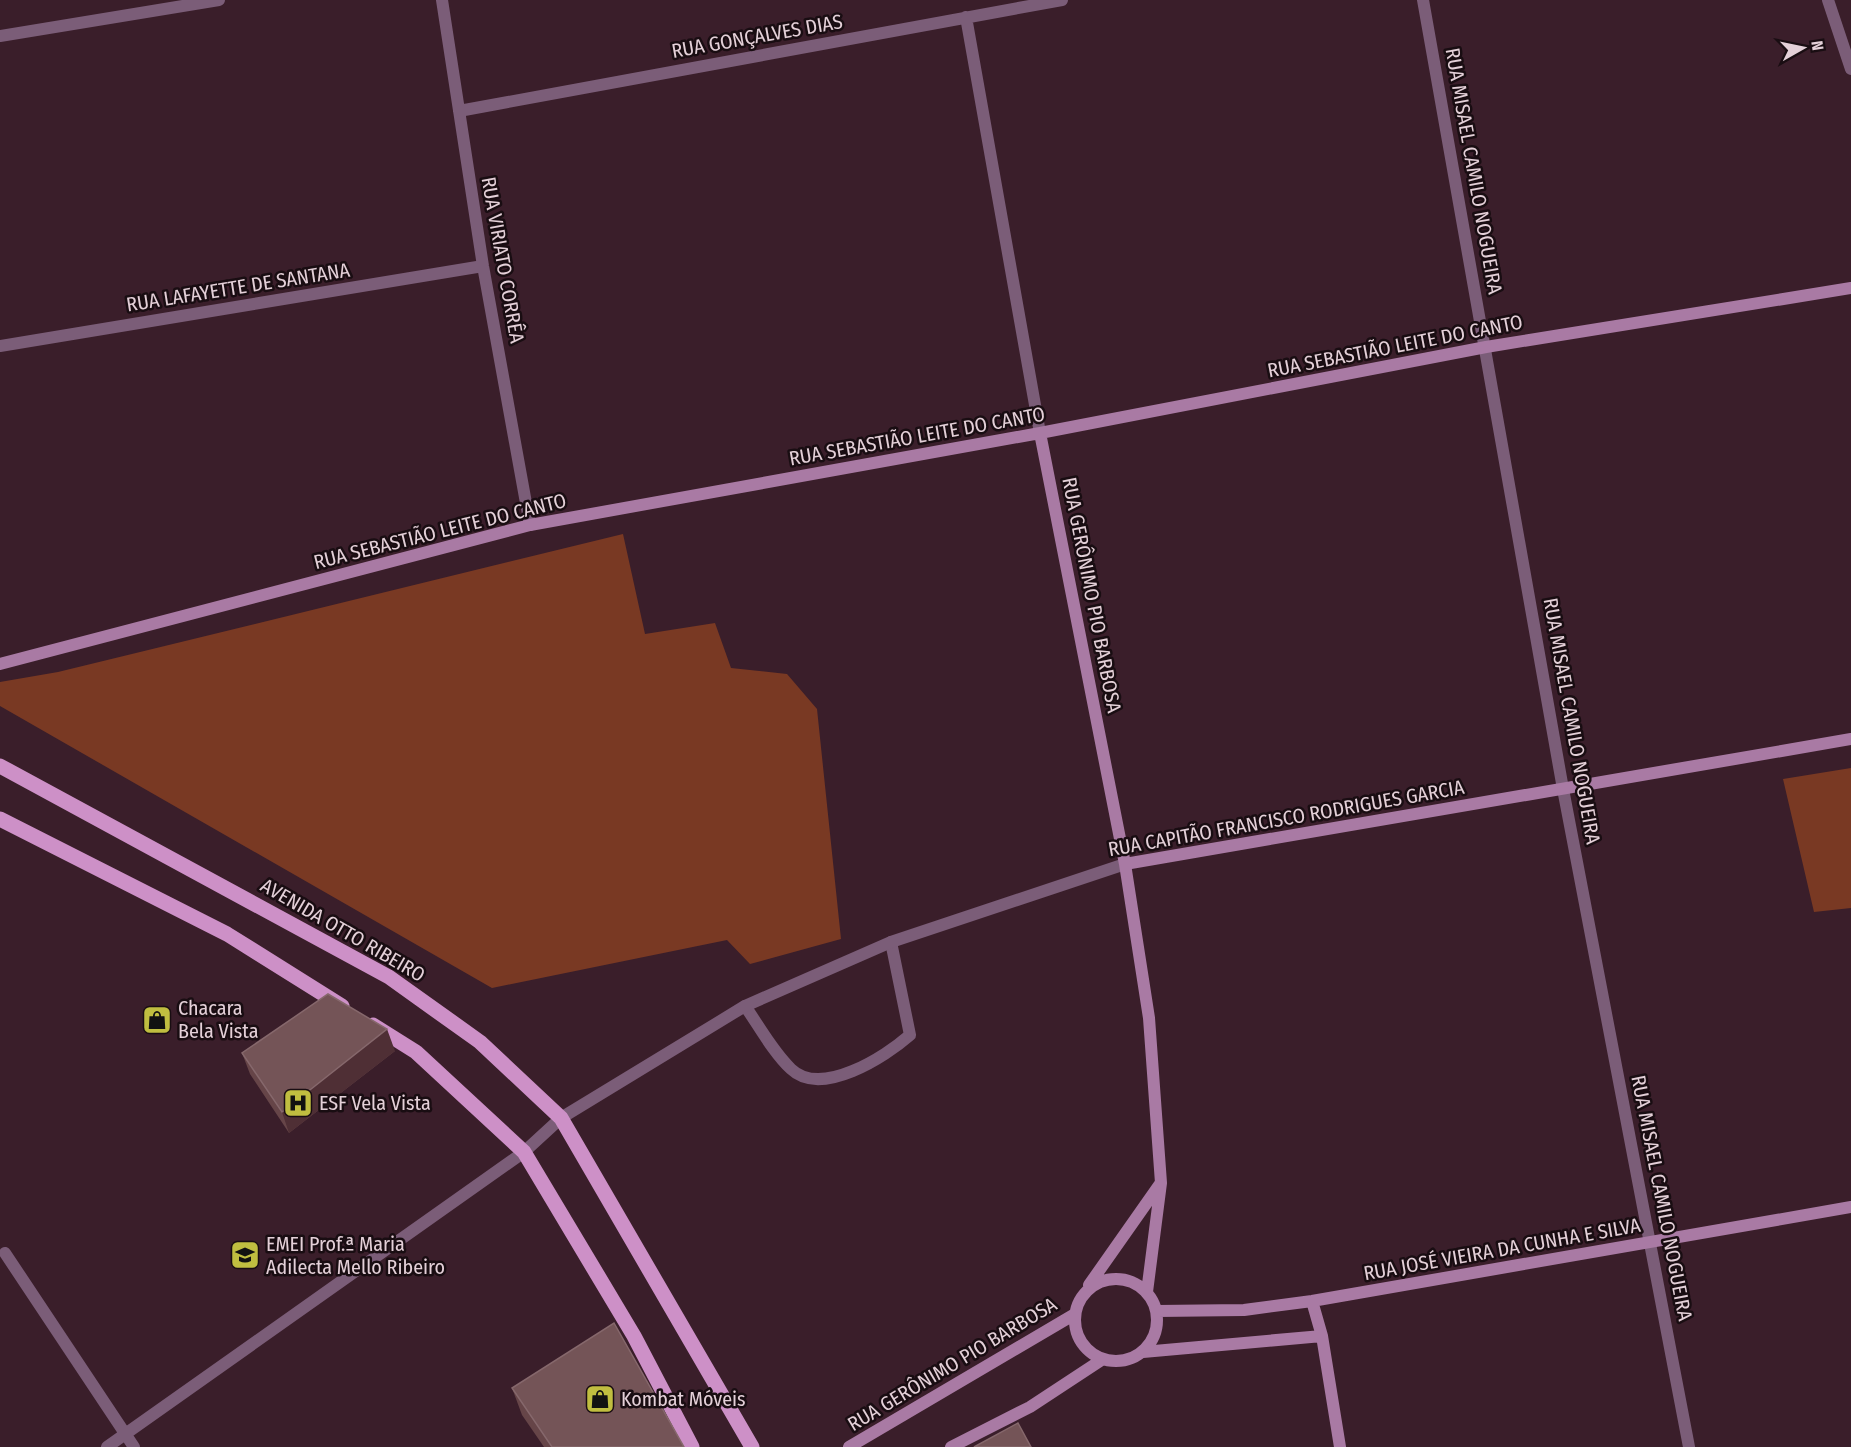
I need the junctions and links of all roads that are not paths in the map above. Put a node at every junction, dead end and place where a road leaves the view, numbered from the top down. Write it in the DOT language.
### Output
graph roads {
  1 [pos="219,0"];
  2 [pos="442,0"];
  3 [pos="1062,0"];
  4 [pos="1423,0"];
  5 [pos="1828,0"];
  6 [pos="966,17"];
  7 [pos="0,36"];
  8 [pos="1851,69"];
  9 [pos="459,111"];
  10 [pos="483,266"];
  11 [pos="1851,288"];
  12 [pos="0,346"];
  13 [pos="1486,347"];
  14 [pos="1040,434"];
  15 [pos="530,525"];
  16 [pos="0,664"];
  17 [pos="1851,739"];
  18 [pos="0,766"];
  19 [pos="1563,789"];
  20 [pos="0,819"];
  21 [pos="1125,864"];
  22 [pos="891,942"];
  23 [pos="745,1006"];
  24 [pos="561,1118"];
  25 [pos="524,1152"];
  26 [pos="1161,1183"];
  27 [pos="1851,1207"];
  28 [pos="1651,1243"];
  29 [pos="5,1253"];
  30 [pos="1086,1290"];
  31 [pos="1147,1292"];
  32 [pos="1312,1301"];
  33 [pos="1157,1311"];
  34 [pos="1075,1314"];
  35 [pos="1322,1336"];
  36 [pos="1143,1352"];
  37 [pos="1103,1359"];
  38 [pos="125,1433"];
  39 [pos="107,1447"];
  40 [pos="134,1447"];
  41 [pos="692,1447"];
  42 [pos="752,1447"];
  43 [pos="849,1447"];
  44 [pos="951,1447"];
  45 [pos="1340,1447"];
  46 [pos="1689,1447"];
  1 -- 7 [label="street"];
  2 -- 9 [label="street, RUA VIRIATO CORRÊA"];
  3 -- 6 [label="street, RUA GONÇALVES DIAS"];
  4 -- 13 [label="street, RUA MISAEL CAMILO NOGUEIRA"];
  5 -- 8 [label="street"];
  6 -- 9 [label="street, RUA GONÇALVES DIAS"];
  6 -- 14 [label="street, RUA GERÔNIMO PIO BARBOSA"];
  9 -- 10 [label="street, RUA VIRIATO CORRÊA"];
  10 -- 12 [label="street, RUA LAFAYETTE DE SANTANA"];
  10 -- 15 [label="street, RUA VIRIATO CORRÊA"];
  11 -- 13 [label="street, RUA SEBASTIÃO LEITE DO CANTO"];
  13 -- 14 [label="street, RUA SEBASTIÃO LEITE DO CANTO"];
  13 -- 19 [label="street, RUA MISAEL CAMILO NOGUEIRA"];
  14 -- 15 [label="street, RUA SEBASTIÃO LEITE DO CANTO"];
  14 -- 21 [label="street, RUA GERÔNIMO PIO BARBOSA"];
  15 -- 16 [label="street, RUA SEBASTIÃO LEITE DO CANTO"];
  17 -- 19 [label="street, RUA CAPITÃO FRANCISCO RODRIGUES GARCIA"];
  18 -- 24 [label="main road, AVENIDA OTTO RIBEIRO"];
  19 -- 21 [label="street, RUA CAPITÃO FRANCISCO RODRIGUES GARCIA"];
  19 -- 28 [label="street, RUA MISAEL CAMILO NOGUEIRA"];
  20 -- 25 [label="main road"];
  21 -- 22 [label="street, RUA CAPITÃO FRANCISCO RODRIGUES GARCIA"];
  21 -- 26 [label="street, RUA GERÔNIMO PIO BARBOSA"];
  22 -- 23 [label="street, RUA CAPITÃO FRANCISCO RODRIGUES GARCIA"];
  22 -- 23 [label="street"];
  23 -- 24 [label="street, RUA CAPITÃO FRANCISCO RODRIGUES GARCIA"];
  24 -- 25 [label="street, RUA CAPITÃO FRANCISCO RODRIGUES GARCIA"];
  24 -- 42 [label="main road, AVENIDA OTTO RIBEIRO"];
  25 -- 38 [label="street, RUA CAPITÃO FRANCISCO RODRIGUES GARCIA"];
  25 -- 41 [label="main road"];
  26 -- 30 [label="street"];
  26 -- 31 [label="street, RUA GERÔNIMO PIO BARBOSA"];
  27 -- 28 [label="street, RUA JOSÉ VIEIRA DA CUNHA E SILVA"];
  28 -- 32 [label="street, RUA JOSÉ VIEIRA DA CUNHA E SILVA"];
  28 -- 46 [label="street, RUA MISAEL CAMILO NOGUEIRA"];
  29 -- 38 [label="street"];
  30 -- 31 [label="street"];
  30 -- 34 [label="street"];
  31 -- 33 [label="street"];
  32 -- 33 [label="street, RUA JOSÉ VIEIRA DA CUNHA E SILVA"];
  32 -- 35 [label="street"];
  33 -- 36 [label="street"];
  34 -- 37 [label="street"];
  34 -- 43 [label="street, RUA GERÔNIMO PIO BARBOSA"];
  35 -- 36 [label="street"];
  35 -- 45 [label="street"];
  36 -- 37 [label="street"];
  37 -- 44 [label="street"];
  38 -- 39 [label="street, RUA CAPITÃO FRANCISCO RODRIGUES GARCIA"];
  38 -- 40 [label="street"];
}
